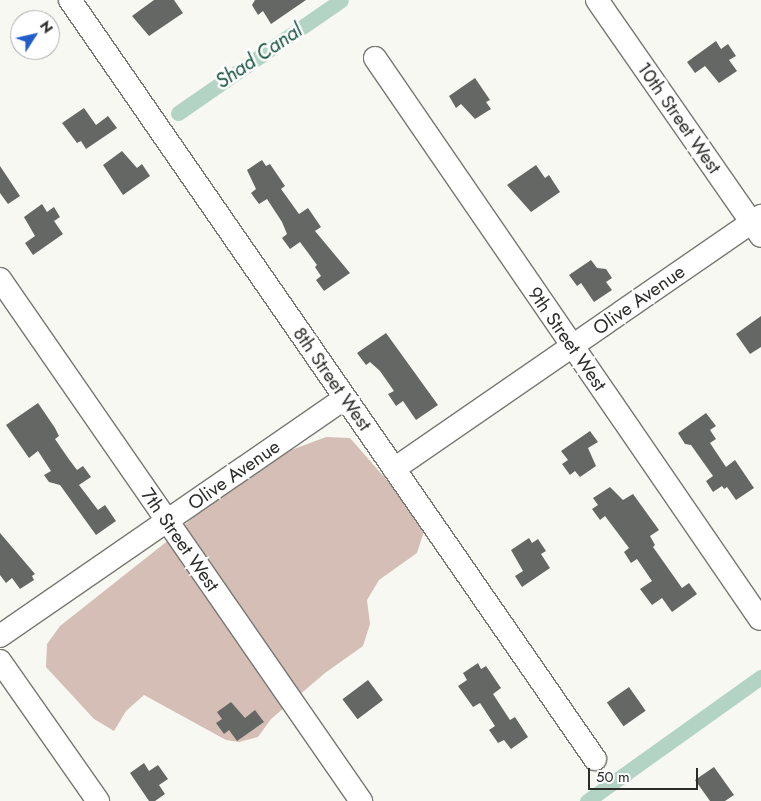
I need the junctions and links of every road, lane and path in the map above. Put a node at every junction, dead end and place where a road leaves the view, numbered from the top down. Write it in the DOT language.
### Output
graph roads {
  1 [pos="70,0"];
  2 [pos="597,0"];
  3 [pos="375,58"];
  4 [pos="758,225"];
  5 [pos="0,279"];
  6 [pos="572,346"];
  7 [pos="345,398"];
  8 [pos="394,468"];
  9 [pos="167,521"];
  10 [pos="760,619"];
  11 [pos="0,636"];
  12 [pos="0,660"];
  13 [pos="594,759"];
  14 [pos="98,801"];
  15 [pos="361,801"];
  1 -- 7 [label="street, 8th Street West"];
  2 -- 4 [label="street, 10th Street West"];
  3 -- 6 [label="street, 9th Street West"];
  4 -- 6 [label="street, Olive Avenue"];
  5 -- 9 [label="street, 7th Street West"];
  6 -- 8 [label="street, Olive Avenue"];
  6 -- 10 [label="street, 9th Street West"];
  7 -- 8 [label="street, 8th Street West"];
  7 -- 9 [label="street, Olive Avenue"];
  8 -- 13 [label="street, 8th Street West"];
  9 -- 11 [label="street, Olive Avenue"];
  9 -- 15 [label="street, 7th Street West"];
  12 -- 14 [label="street"];
}
